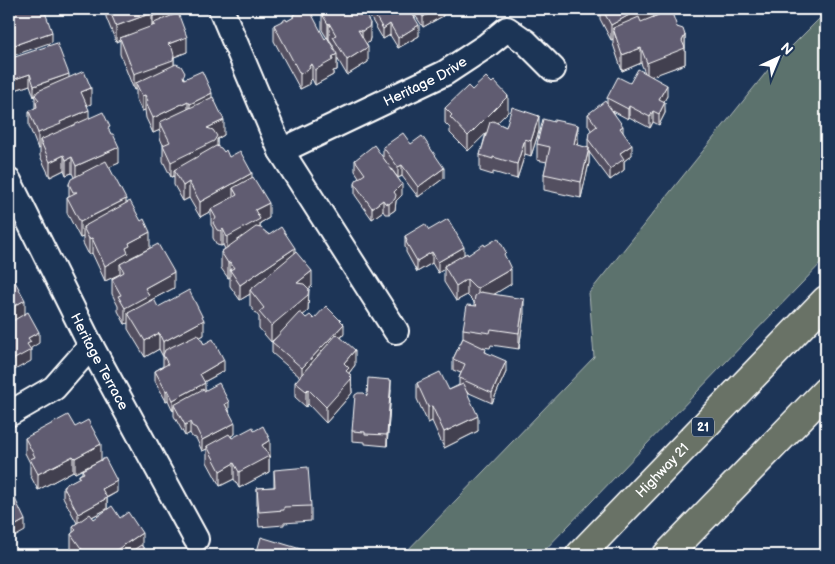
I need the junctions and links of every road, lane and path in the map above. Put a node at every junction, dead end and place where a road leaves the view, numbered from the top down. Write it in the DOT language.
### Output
graph roads {
  1 [pos="221,9"];
  2 [pos="553,69"];
  3 [pos="281,151"];
  4 [pos="9,181"];
  5 [pos="826,300"];
  6 [pos="396,331"];
  7 [pos="91,346"];
  8 [pos="826,391"];
  9 [pos="9,414"];
  10 [pos="196,539"];
  11 [pos="580,555"];
  12 [pos="666,555"];
  1 -- 3 [label="street"];
  2 -- 3 [label="street, Heritage Drive"];
  3 -- 6 [label="street"];
  4 -- 7 [label="street, Heritage Terrace"];
  5 -- 11 [label="main road, Highway 21 / 21"];
  7 -- 9 [label="street"];
  7 -- 10 [label="street, Heritage Terrace"];
  8 -- 12 [label="main road"];
}
